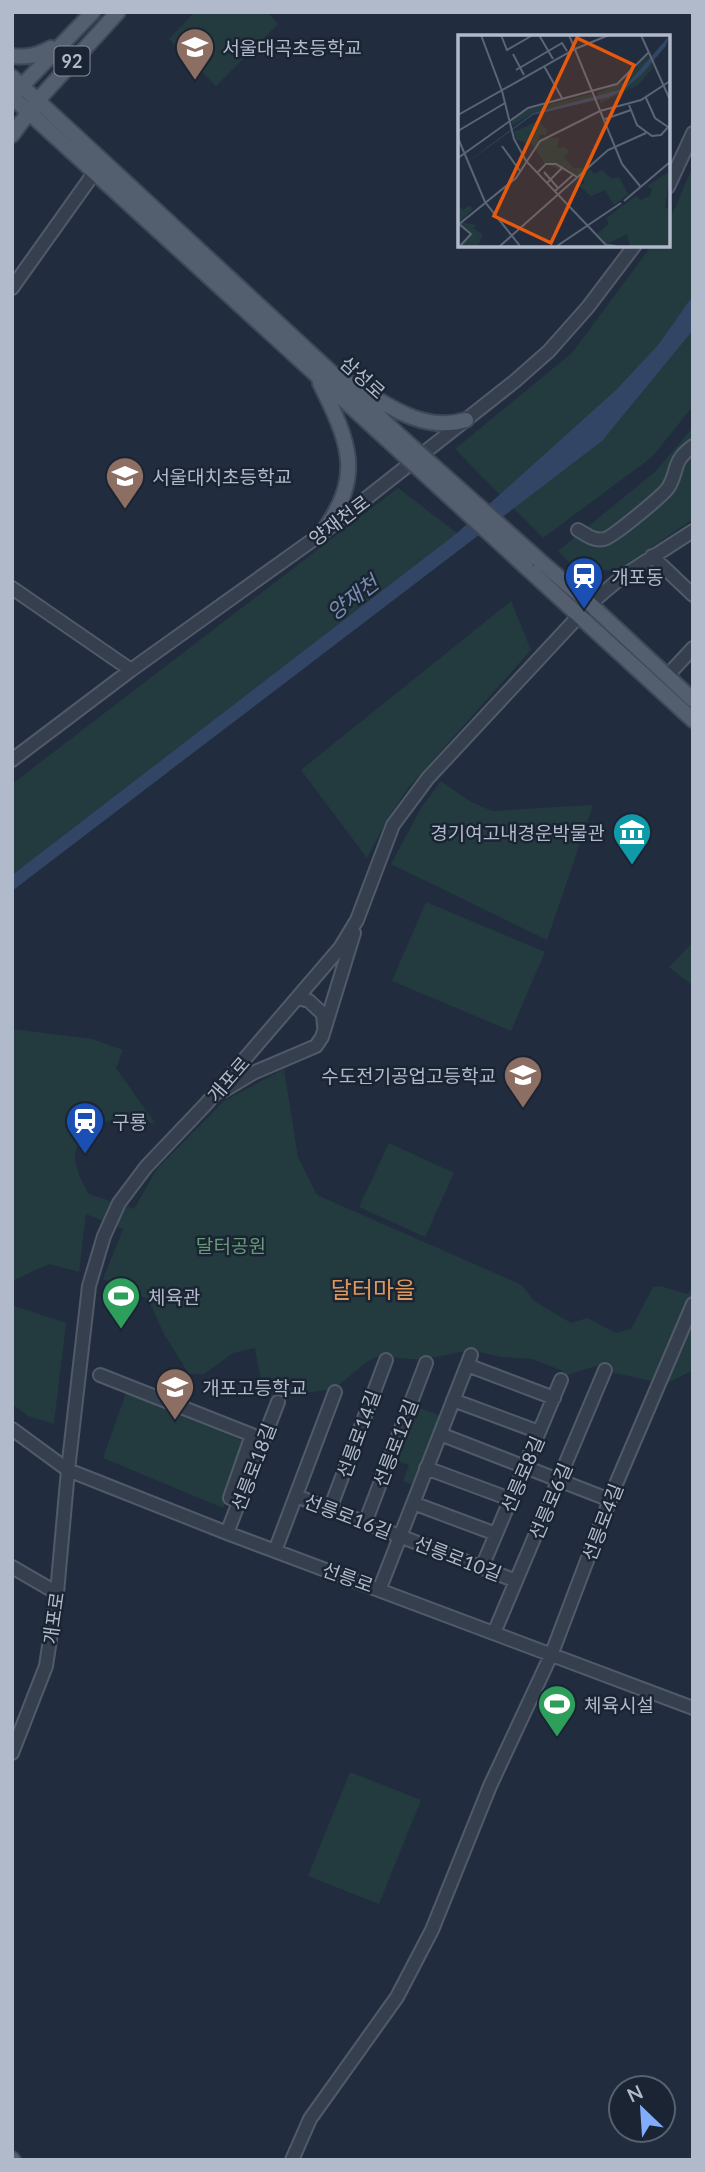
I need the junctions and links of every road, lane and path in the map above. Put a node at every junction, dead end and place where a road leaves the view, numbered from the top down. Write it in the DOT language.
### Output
graph roads {
  1 [pos="93,12"];
  2 [pos="118,12"];
  3 [pos="65,40"];
  4 [pos="12,56"];
  5 [pos="15,89"];
  6 [pos="33,106"];
  7 [pos="693,134"];
  8 [pos="12,135"];
  9 [pos="94,173"];
  10 [pos="670,183"];
  11 [pos="633,247"];
  12 [pos="12,288"];
  13 [pos="320,372"];
  14 [pos="466,420"];
  15 [pos="693,446"];
  16 [pos="578,530"];
  17 [pos="693,531"];
  18 [pos="321,534"];
  19 [pos="652,556"];
  20 [pos="533,564"];
  21 [pos="12,588"];
  22 [pos="693,595"];
  23 [pos="590,604"];
  24 [pos="579,615"];
  25 [pos="693,648"];
  26 [pos="131,670"];
  27 [pos="667,676"];
  28 [pos="693,700"];
  29 [pos="693,720"];
  30 [pos="12,760"];
  31 [pos="357,920"];
  32 [pos="299,998"];
  33 [pos="324,1030"];
  34 [pos="206,1104"];
  35 [pos="693,1304"];
  36 [pos="386,1360"];
  37 [pos="426,1363"];
  38 [pos="605,1370"];
  39 [pos="100,1375"];
  40 [pos="561,1380"];
  41 [pos="335,1392"];
  42 [pos="554,1398"];
  43 [pos="453,1400"];
  44 [pos="278,1402"];
  45 [pos="12,1429"];
  46 [pos="539,1432"];
  47 [pos="440,1434"];
  48 [pos="524,1467"];
  49 [pos="426,1468"];
  50 [pos="68,1470"];
  51 [pos="559,1480"];
  52 [pos="296,1496"];
  53 [pos="236,1500"];
  54 [pos="510,1500"];
  55 [pos="610,1500"];
  56 [pos="413,1503"];
  57 [pos="330,1509"];
  58 [pos="365,1522"];
  59 [pos="227,1533"];
  60 [pos="496,1534"];
  61 [pos="400,1536"];
  62 [pos="275,1551"];
  63 [pos="12,1567"];
  64 [pos="482,1567"];
  65 [pos="516,1581"];
  66 [pos="380,1588"];
  67 [pos="57,1593"];
  68 [pos="494,1633"];
  69 [pos="552,1653"];
  70 [pos="693,1707"];
  71 [pos="12,1753"];
  72 [pos="292,2160"];
  1 -- 3 [label="main road, 92"];
  2 -- 6 [label="main road, 92"];
  3 -- 4 [label="main road"];
  3 -- 5 [label="main road, 92"];
  5 -- 6 [label="main road, 삼성로"];
  6 -- 8 [label="main road, 92"];
  6 -- 9 [label="main road, 삼성로"];
  6 -- 13 [label="main road, 삼성로"];
  7 -- 10 [label="street"];
  9 -- 12 [label="street"];
  9 -- 13 [label="main road, 삼성로"];
  11 -- 14 [label="street, 양재천로"];
  13 -- 14 [label="main road"];
  13 -- 18 [label="main road"];
  13 -- 20 [label="main road, 삼성로, bridge"];
  14 -- 18 [label="street, 양재천로"];
  15 -- 16 [label="street"];
  17 -- 19 [label="street, 개포로"];
  18 -- 26 [label="street, 양재천로"];
  19 -- 22 [label="street"];
  19 -- 23 [label="street, 개포로"];
  20 -- 23 [label="main road, 삼성로"];
  20 -- 24 [label="main road, 삼성로"];
  21 -- 26 [label="street"];
  23 -- 24 [label="street, 개포로"];
  23 -- 27 [label="main road, 삼성로"];
  24 -- 29 [label="main road, 삼성로"];
  24 -- 31 [label="street, 개포로"];
  25 -- 27 [label="street"];
  26 -- 30 [label="street, 양재천로"];
  27 -- 28 [label="main road, 삼성로"];
  31 -- 32 [label="street, 개포로"];
  31 -- 33 [label="street"];
  32 -- 33 [label="street"];
  32 -- 34 [label="street, 개포로"];
  33 -- 34 [label="street"];
  34 -- 50 [label="street, 개포로"];
  35 -- 55 [label="street, 선릉로4길"];
  36 -- 57 [label="street, 선릉로14길"];
  37 -- 58 [label="street, 선릉로12길"];
  38 -- 51 [label="street, 선릉로6길"];
  39 -- 53 [label="street"];
  40 -- 42 [label="street, 선릉로8길"];
  41 -- 52 [label="street, 선릉로16길"];
  42 -- 43 [label="street, 선릉로10길"];
  42 -- 46 [label="street, 선릉로8길"];
  43 -- 46 [label="street"];
  43 -- 47 [label="street, 선릉로10길"];
  44 -- 59 [label="street, 선릉로18길"];
  45 -- 50 [label="street, 선릉로"];
  46 -- 48 [label="street, 선릉로8길"];
  47 -- 48 [label="street"];
  47 -- 49 [label="street, 선릉로10길"];
  48 -- 51 [label="street"];
  48 -- 54 [label="street, 선릉로8길"];
  49 -- 54 [label="street"];
  49 -- 56 [label="street, 선릉로10길"];
  50 -- 59 [label="street, 선릉로"];
  50 -- 67 [label="street, 개포로"];
  51 -- 55 [label="street"];
  51 -- 65 [label="street, 선릉로6길"];
  52 -- 57 [label="street, 선릉로16길"];
  52 -- 62 [label="street, 선릉로16길"];
  54 -- 60 [label="street, 선릉로8길"];
  55 -- 69 [label="street, 선릉로4길"];
  56 -- 60 [label="street, 선릉로10길"];
  56 -- 61 [label="street, 선릉로10길"];
  57 -- 58 [label="street, 선릉로16길"];
  58 -- 61 [label="street, 선릉로16길"];
  59 -- 62 [label="street, 선릉로"];
  60 -- 64 [label="street, 선릉로8길"];
  61 -- 64 [label="street, 선릉로10길"];
  61 -- 66 [label="street, 선릉로10길"];
  62 -- 66 [label="street, 선릉로"];
  63 -- 67 [label="street"];
  64 -- 65 [label="street, 선릉로10길"];
  65 -- 68 [label="street, 선릉로6길"];
  66 -- 68 [label="street, 선릉로"];
  67 -- 71 [label="street, 개포로"];
  68 -- 69 [label="street, 선릉로"];
  69 -- 70 [label="street, 선릉로"];
  69 -- 72 [label="street, 선릉로4길"];
}
